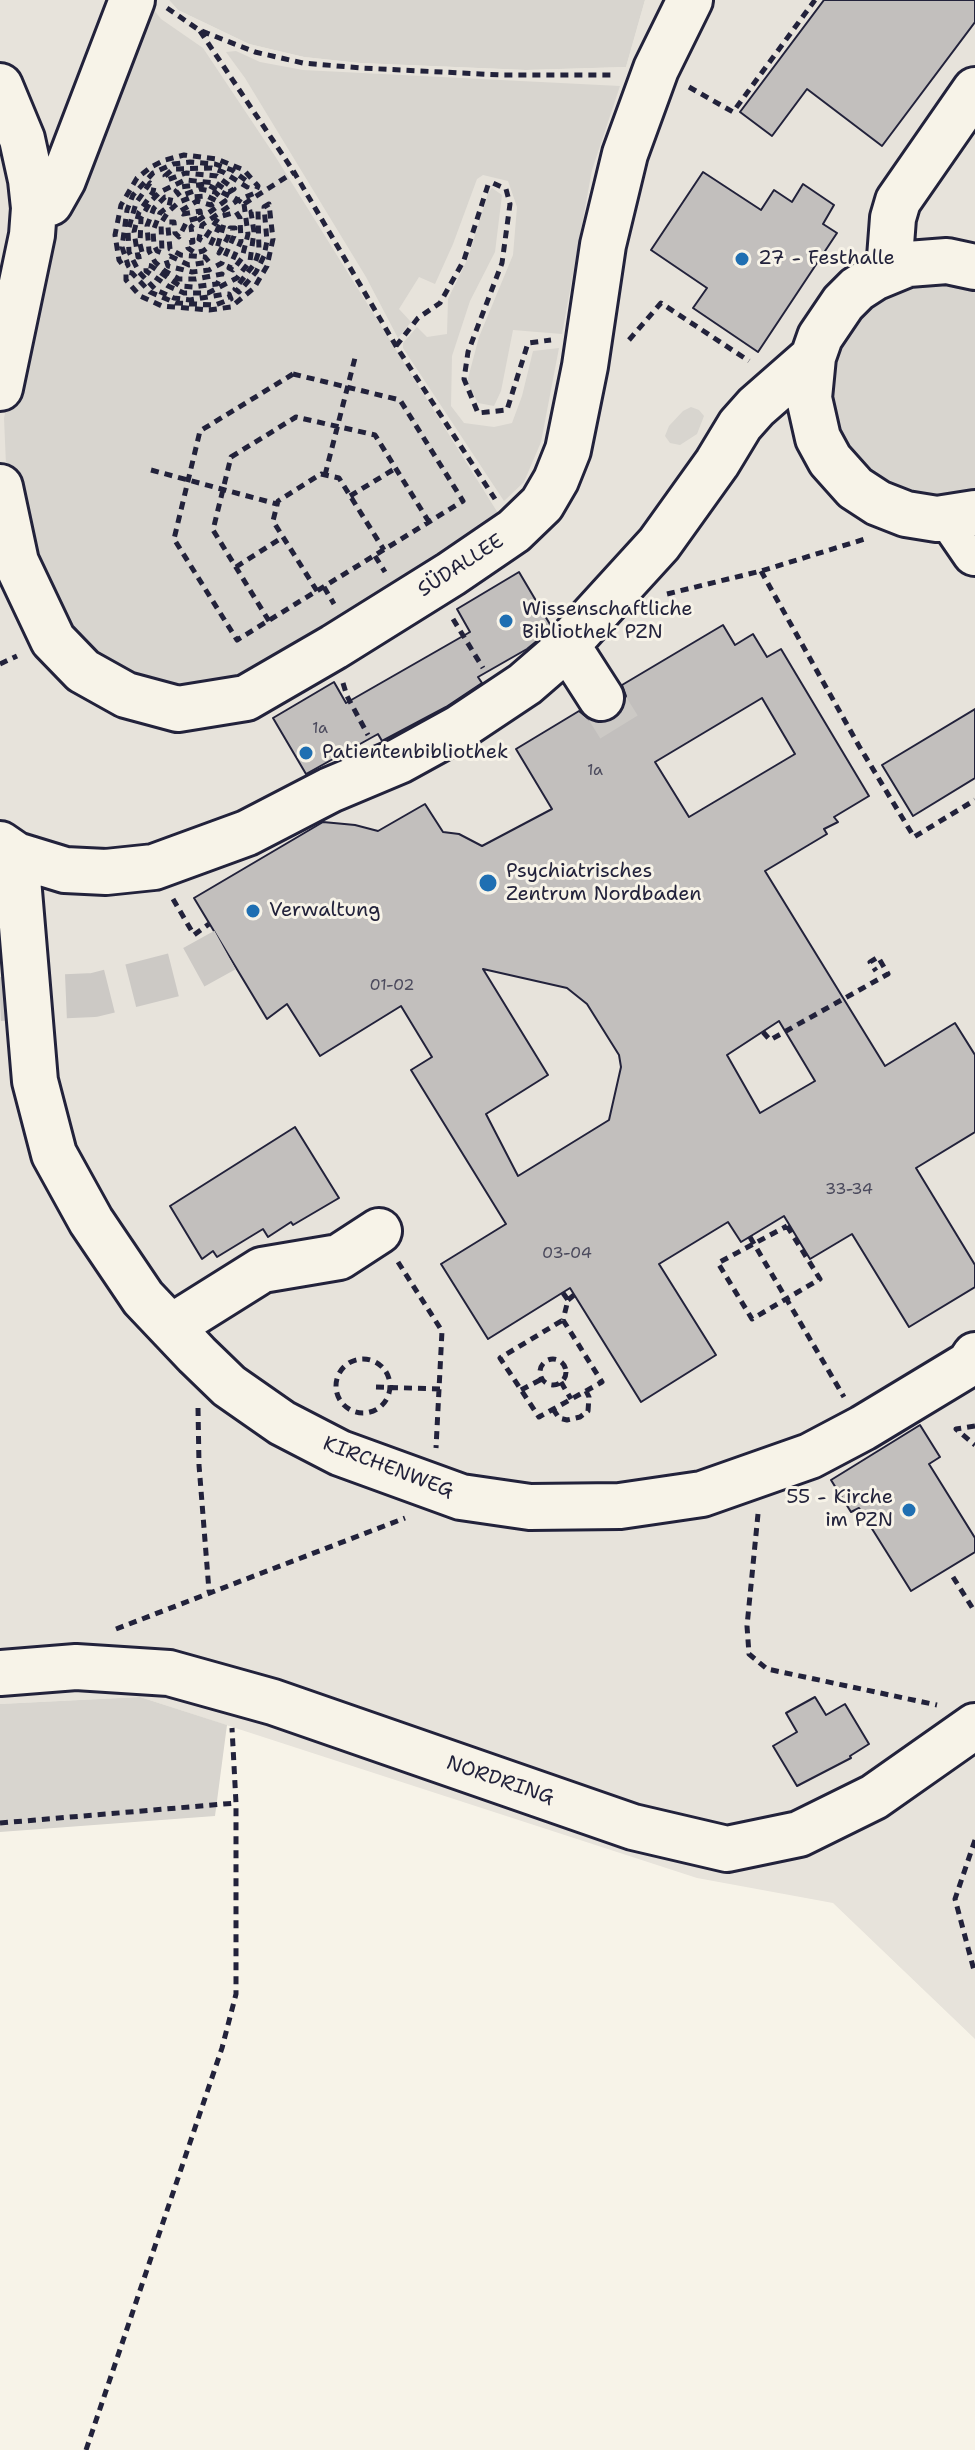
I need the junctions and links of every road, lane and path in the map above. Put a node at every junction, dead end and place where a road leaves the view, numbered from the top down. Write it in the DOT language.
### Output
graph roads {
  1 [pos="132,0"];
  2 [pos="157,0"];
  3 [pos="690,0"];
  4 [pos="815,0"];
  5 [pos="199,30"];
  6 [pos="656,69"];
  7 [pos="0,86"];
  8 [pos="975,90"];
  9 [pos="294,172"];
  10 [pos="238,200"];
  11 [pos="244,204"];
  12 [pos="34,208"];
  13 [pos="971,259"];
  14 [pos="889,271"];
  15 [pos="667,306"];
  16 [pos="554,339"];
  17 [pos="396,346"];
  18 [pos="356,354"];
  19 [pos="798,370"];
  20 [pos="347,387"];
  21 [pos="0,388"];
  22 [pos="338,426"];
  23 [pos="396,468"];
  24 [pos="151,470"];
  25 [pos="325,475"];
  26 [pos="189,480"];
  27 [pos="0,487"];
  28 [pos="223,489"];
  29 [pos="350,496"];
  30 [pos="277,504"];
  31 [pos="906,514"];
  32 [pos="963,516"];
  33 [pos="429,522"];
  34 [pos="514,531"];
  35 [pos="283,537"];
  36 [pos="384,550"];
  37 [pos="975,553"];
  38 [pos="375,556"];
  39 [pos="236,567"];
  40 [pos="761,571"];
  41 [pos="408,584"];
  42 [pos="324,587"];
  43 [pos="317,591"];
  44 [pos="666,594"];
  45 [pos="269,621"];
  46 [pos="336,628"];
  47 [pos="567,645"];
  48 [pos="601,698"];
  49 [pos="502,700"];
  50 [pos="385,766"];
  51 [pos="975,800"];
  52 [pos="8,850"];
  53 [pos="154,867"];
  54 [pos="209,924"];
  55 [pos="876,971"];
  56 [pos="763,1032"];
  57 [pos="379,1231"];
  58 [pos="750,1237"];
  59 [pos="754,1245"];
  60 [pos="563,1293"];
  61 [pos="574,1295"];
  62 [pos="785,1299"];
  63 [pos="568,1300"];
  64 [pos="563,1320"];
  65 [pos="184,1341"];
  66 [pos="975,1355"];
  67 [pos="542,1379"];
  68 [pos="561,1382"];
  69 [pos="376,1387"];
  70 [pos="390,1387"];
  71 [pos="440,1389"];
  72 [pos="521,1390"];
  73 [pos="840,1390"];
  74 [pos="586,1391"];
  75 [pos="571,1399"];
  76 [pos="553,1409"];
  77 [pos="975,1426"];
  78 [pos="975,1445"];
  79 [pos="756,1476"];
  80 [pos="448,1493"];
  81 [pos="953,1577"];
  82 [pos="209,1591"];
  83 [pos="975,1612"];
  84 [pos="76,1667"];
  85 [pos="0,1673"];
  86 [pos="230,1691"];
  87 [pos="960,1716"];
  88 [pos="236,1803"];
  89 [pos="0,1823"];
  90 [pos="975,1840"];
  91 [pos="975,1974"];
  92 [pos="86,2450"];
  1 -- 12 [label="street"];
  2 -- 5 [label="path"];
  3 -- 6 [label="street, SÜDALLEE"];
  4 -- 6 [label="path"];
  5 -- 6 [label="path"];
  5 -- 9 [label="path"];
  6 -- 34 [label="street, SÜDALLEE"];
  7 -- 12 [label="street"];
  8 -- 14 [label="street"];
  9 -- 11 [label="path"];
  9 -- 17 [label="path"];
  10 -- 10 [label="path"];
  10 -- 11 [label="path"];
  10 -- 11 [label="path"];
  12 -- 21 [label="street"];
  13 -- 14 [label="street"];
  14 -- 19 [label="street"];
  15 -- 19 [label="path"];
  16 -- 17 [label="path"];
  17 -- 34 [label="path"];
  18 -- 20 [label="path"];
  19 -- 31 [label="street"];
  19 -- 47 [label="street"];
  20 -- 22 [label="path"];
  20 -- 26 [label="path"];
  20 -- 33 [label="path"];
  22 -- 23 [label="path"];
  22 -- 25 [label="path"];
  22 -- 28 [label="path"];
  23 -- 29 [label="path"];
  23 -- 33 [label="path"];
  24 -- 26 [label="path"];
  25 -- 29 [label="path"];
  25 -- 30 [label="path"];
  26 -- 28 [label="path"];
  26 -- 45 [label="path"];
  27 -- 46 [label="street, SÜDALLEE"];
  28 -- 30 [label="path"];
  28 -- 39 [label="path"];
  29 -- 36 [label="path"];
  30 -- 35 [label="path"];
  31 -- 32 [label="street"];
  31 -- 40 [label="path"];
  32 -- 37 [label="street"];
  33 -- 36 [label="path"];
  34 -- 41 [label="street, SÜDALLEE"];
  35 -- 39 [label="path"];
  35 -- 43 [label="path"];
  36 -- 38 [label="path"];
  38 -- 41 [label="path"];
  38 -- 42 [label="path"];
  39 -- 45 [label="path"];
  40 -- 44 [label="path"];
  40 -- 51 [label="path"];
  41 -- 46 [label="street, SÜDALLEE"];
  41 -- 49 [label="path"];
  42 -- 43 [label="path"];
  42 -- 46 [label="path"];
  43 -- 45 [label="path"];
  46 -- 50 [label="path"];
  47 -- 48 [label="street"];
  47 -- 49 [label="street"];
  49 -- 50 [label="street"];
  50 -- 53 [label="street"];
  52 -- 53 [label="street"];
  52 -- 65 [label="street, KIRCHENWEG"];
  53 -- 54 [label="path"];
  55 -- 56 [label="path"];
  57 -- 65 [label="street"];
  57 -- 71 [label="path"];
  58 -- 59 [label="path"];
  59 -- 62 [label="path"];
  59 -- 62 [label="path"];
  59 -- 62 [label="path"];
  60 -- 63 [label="path"];
  61 -- 63 [label="path"];
  62 -- 73 [label="path"];
  63 -- 64 [label="path"];
  64 -- 72 [label="path"];
  64 -- 74 [label="path"];
  65 -- 80 [label="street, KIRCHENWEG"];
  65 -- 82 [label="path"];
  66 -- 79 [label="street, KIRCHENWEG"];
  67 -- 68 [label="path"];
  67 -- 68 [label="path"];
  67 -- 72 [label="path"];
  68 -- 75 [label="path"];
  69 -- 70 [label="path"];
  70 -- 70 [label="path"];
  70 -- 71 [label="path"];
  71 -- 80 [label="path"];
  72 -- 76 [label="path"];
  74 -- 75 [label="path"];
  74 -- 76 [label="path"];
  75 -- 76 [label="path"];
  77 -- 78 [label="path"];
  79 -- 80 [label="street, KIRCHENWEG"];
  79 -- 87 [label="path"];
  80 -- 82 [label="path"];
  81 -- 83 [label="path"];
  82 -- 84 [label="path"];
  84 -- 85 [label="street, NORDRING"];
  84 -- 86 [label="street, NORDRING"];
  86 -- 87 [label="street, NORDRING"];
  86 -- 88 [label="path"];
  88 -- 89 [label="path"];
  88 -- 92 [label="path"];
  90 -- 91 [label="path"];
}
